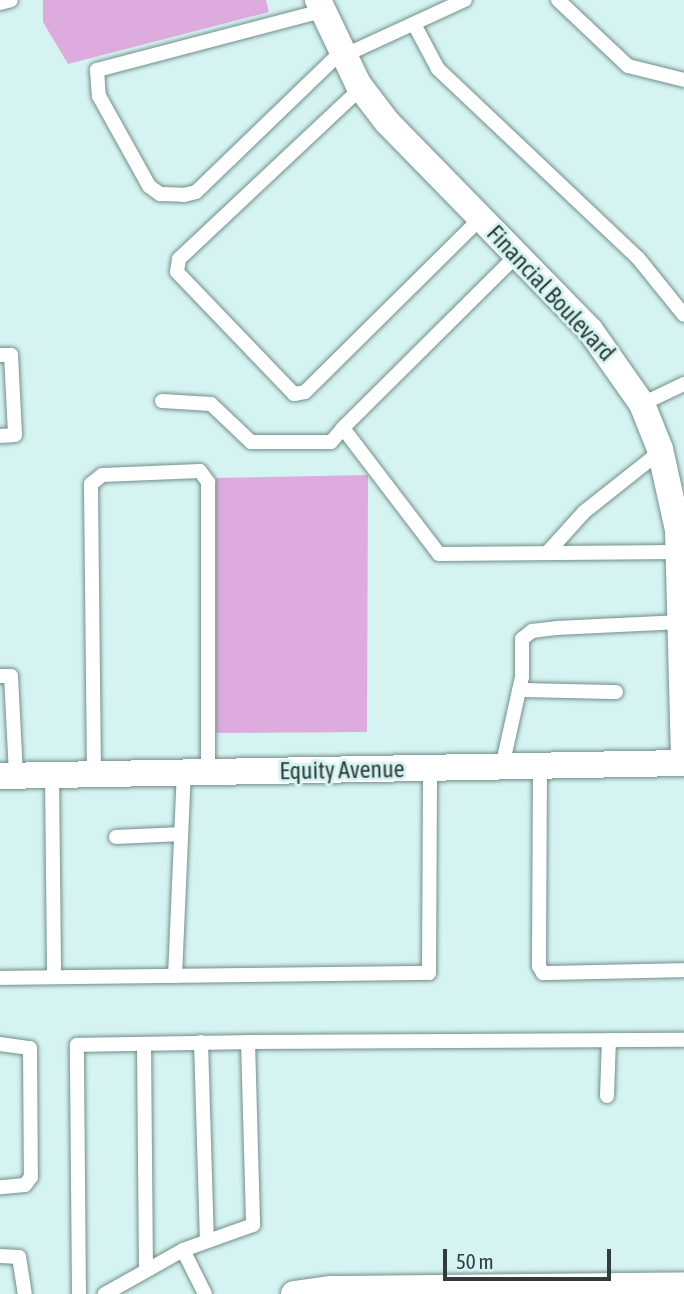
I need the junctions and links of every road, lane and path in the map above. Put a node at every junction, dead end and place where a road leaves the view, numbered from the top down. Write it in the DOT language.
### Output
graph roads {
  1 [pos="11,0"];
  2 [pos="466,0"];
  3 [pos="558,0"];
  4 [pos="0,3"];
  5 [pos="320,6"];
  6 [pos="414,24"];
  7 [pos="342,55"];
  8 [pos="684,80"];
  9 [pos="361,88"];
  10 [pos="481,218"];
  11 [pos="517,254"];
  12 [pos="684,314"];
  13 [pos="0,355"];
  14 [pos="684,384"];
  15 [pos="162,401"];
  16 [pos="642,404"];
  17 [pos="343,428"];
  18 [pos="0,436"];
  19 [pos="661,452"];
  20 [pos="679,552"];
  21 [pos="547,553"];
  22 [pos="680,622"];
  23 [pos="0,676"];
  24 [pos="519,690"];
  25 [pos="616,692"];
  26 [pos="684,761"];
  27 [pos="540,766"];
  28 [pos="502,767"];
  29 [pos="430,768"];
  30 [pos="196,773"];
  31 [pos="94,774"];
  32 [pos="52,775"];
  33 [pos="8,776"];
  34 [pos="181,834"];
  35 [pos="116,837"];
  36 [pos="684,970"];
  37 [pos="175,976"];
  38 [pos="54,977"];
  39 [pos="0,978"];
  40 [pos="609,1040"];
  41 [pos="684,1040"];
  42 [pos="201,1042"];
  43 [pos="248,1042"];
  44 [pos="0,1044"];
  45 [pos="144,1044"];
  46 [pos="607,1096"];
  47 [pos="0,1186"];
  48 [pos="207,1241"];
  49 [pos="183,1250"];
  50 [pos="0,1256"];
  51 [pos="146,1270"];
  52 [pos="684,1285"];
  53 [pos="25,1294"];
  54 [pos="79,1294"];
  55 [pos="105,1294"];
  56 [pos="205,1294"];
  57 [pos="294,1294"];
  1 -- 4 [label="lane"];
  2 -- 6 [label="lane"];
  3 -- 8 [label="lane"];
  5 -- 7 [label="street, Financial Boulevard"];
  5 -- 7 [label="lane"];
  6 -- 7 [label="lane"];
  6 -- 12 [label="lane"];
  7 -- 9 [label="street, Financial Boulevard"];
  9 -- 10 [label="street, Financial Boulevard"];
  9 -- 10 [label="lane"];
  10 -- 11 [label="street, Financial Boulevard"];
  11 -- 16 [label="street, Financial Boulevard"];
  11 -- 17 [label="lane"];
  13 -- 18 [label="lane"];
  14 -- 16 [label="lane"];
  15 -- 17 [label="lane"];
  16 -- 19 [label="street, Financial Boulevard"];
  17 -- 21 [label="lane"];
  19 -- 20 [label="street, Financial Boulevard"];
  19 -- 21 [label="lane"];
  20 -- 21 [label="lane"];
  20 -- 22 [label="street, Financial Boulevard"];
  22 -- 24 [label="lane"];
  22 -- 26 [label="street, Financial Boulevard"];
  23 -- 33 [label="lane"];
  24 -- 25 [label="lane"];
  24 -- 28 [label="lane"];
  26 -- 27 [label="street, Equity Avenue"];
  27 -- 28 [label="street, Equity Avenue"];
  27 -- 36 [label="lane"];
  28 -- 29 [label="street, Equity Avenue"];
  29 -- 30 [label="street, Equity Avenue"];
  29 -- 37 [label="lane"];
  30 -- 31 [label="street, Equity Avenue"];
  30 -- 31 [label="lane"];
  30 -- 34 [label="lane"];
  31 -- 32 [label="street, Equity Avenue"];
  32 -- 33 [label="street, Equity Avenue"];
  32 -- 38 [label="lane"];
  34 -- 35 [label="lane"];
  34 -- 37 [label="lane"];
  37 -- 38 [label="lane"];
  38 -- 39 [label="lane"];
  40 -- 41 [label="lane"];
  40 -- 43 [label="lane"];
  40 -- 46 [label="lane"];
  42 -- 43 [label="lane"];
  42 -- 45 [label="lane"];
  42 -- 48 [label="lane"];
  43 -- 48 [label="lane"];
  44 -- 47 [label="lane"];
  45 -- 51 [label="lane"];
  45 -- 54 [label="lane"];
  48 -- 49 [label="lane"];
  49 -- 51 [label="lane"];
  49 -- 56 [label="lane"];
  50 -- 53 [label="lane"];
  51 -- 55 [label="lane"];
  52 -- 57 [label="street"];
}
